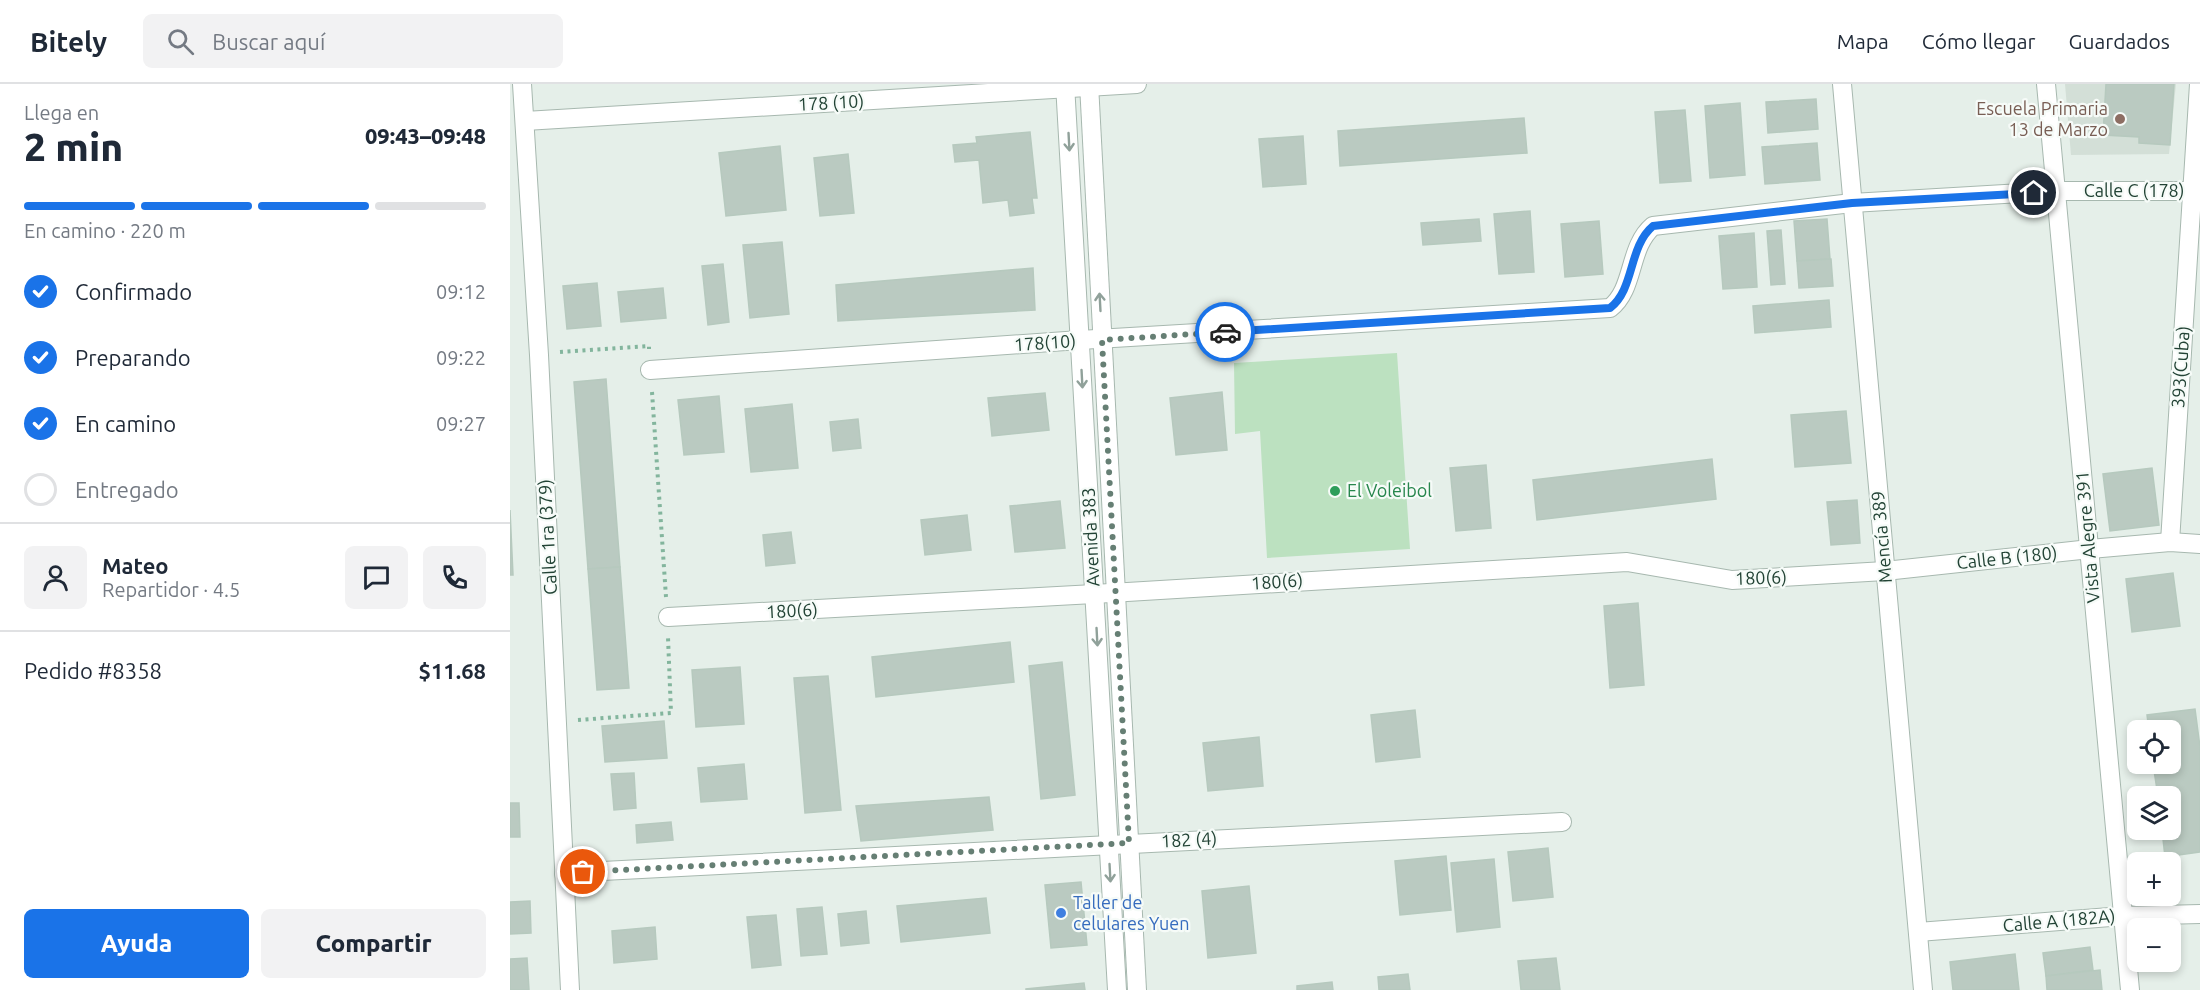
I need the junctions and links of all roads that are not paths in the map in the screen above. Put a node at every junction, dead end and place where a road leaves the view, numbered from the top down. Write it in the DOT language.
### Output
graph roads {
  1 [pos="522,84"];
  2 [pos="1137,84"];
  3 [pos="1842,84"];
  4 [pos="2046,84"];
  5 [pos="2199,84"];
  6 [pos="1065,86"];
  7 [pos="1089,86"];
  8 [pos="949,90"];
  9 [pos="525,121"];
  10 [pos="2056,191"];
  11 [pos="2196,191"];
  12 [pos="1852,203"];
  13 [pos="1080,340"];
  14 [pos="1102,340"];
  15 [pos="650,370"];
  16 [pos="2170,542"];
  17 [pos="2200,544"];
  18 [pos="2090,549"];
  19 [pos="1885,571"];
  20 [pos="1116,592"];
  21 [pos="1094,594"];
  22 [pos="668,617"];
  23 [pos="1562,822"];
  24 [pos="1129,843"];
  25 [pos="1108,844"];
  26 [pos="564,874"];
  27 [pos="2200,914"];
  28 [pos="2123,916"];
  29 [pos="1918,932"];
  30 [pos="570,990"];
  31 [pos="1117,990"];
  32 [pos="1137,990"];
  33 [pos="1923,990"];
  34 [pos="2130,990"];
  1 -- 9 [label="street, Calle 1ra (379)"];
  2 -- 7 [label="street, 178 (10)"];
  3 -- 12 [label="street, Mencía 389"];
  4 -- 10 [label="street, Vista Alegre 391"];
  5 -- 11 [label="street, 393(Cuba)"];
  6 -- 7 [label="street, 178 (10)"];
  6 -- 8 [label="street, 178 (10)"];
  6 -- 13 [label="street, Avenida 383, one-way"];
  14 -- 7 [label="street, Avenida 383, one-way"];
  8 -- 9 [label="street, 178 (10)"];
  9 -- 26 [label="street, Calle 1ra (379)"];
  10 -- 11 [label="street, Calle C (178)"];
  10 -- 12 [label="street, Calle C (178)"];
  10 -- 18 [label="street, Vista Alegre 391"];
  11 -- 16 [label="street, 393(Cuba)"];
  12 -- 14 [label="street, 178(10)"];
  12 -- 19 [label="street, Mencía 389"];
  13 -- 14 [label="street, 178(10)"];
  13 -- 15 [label="street, 178(10)"];
  13 -- 21 [label="street, Avenida 383, one-way"];
  14 -- 20 [label="street, Avenida 383"];
  16 -- 17 [label="street, Calle B (180)"];
  16 -- 18 [label="street, Calle B (180)"];
  18 -- 19 [label="street, Calle B (180)"];
  18 -- 28 [label="street, Vista Alegre 391"];
  19 -- 20 [label="street, 180(6)"];
  19 -- 29 [label="street, Mencía 389"];
  20 -- 21 [label="street, 180(6)"];
  20 -- 24 [label="street, Avenida 383"];
  21 -- 22 [label="street, 180(6)"];
  21 -- 25 [label="street, Avenida 383, one-way"];
  23 -- 24 [label="street, 182 (4)"];
  24 -- 25 [label="street, 182 (4)"];
  24 -- 32 [label="street, Avenida 383"];
  25 -- 26 [label="street, 182 (4)"];
  25 -- 31 [label="street, Avenida 383, one-way"];
  26 -- 30 [label="street, Calle 1ra (379)"];
  27 -- 28 [label="street, Calle A (182A)"];
  28 -- 29 [label="street, Calle A (182A)"];
  28 -- 34 [label="street, Vista Alegre 391"];
  29 -- 33 [label="street, Mencía 389"];
}
